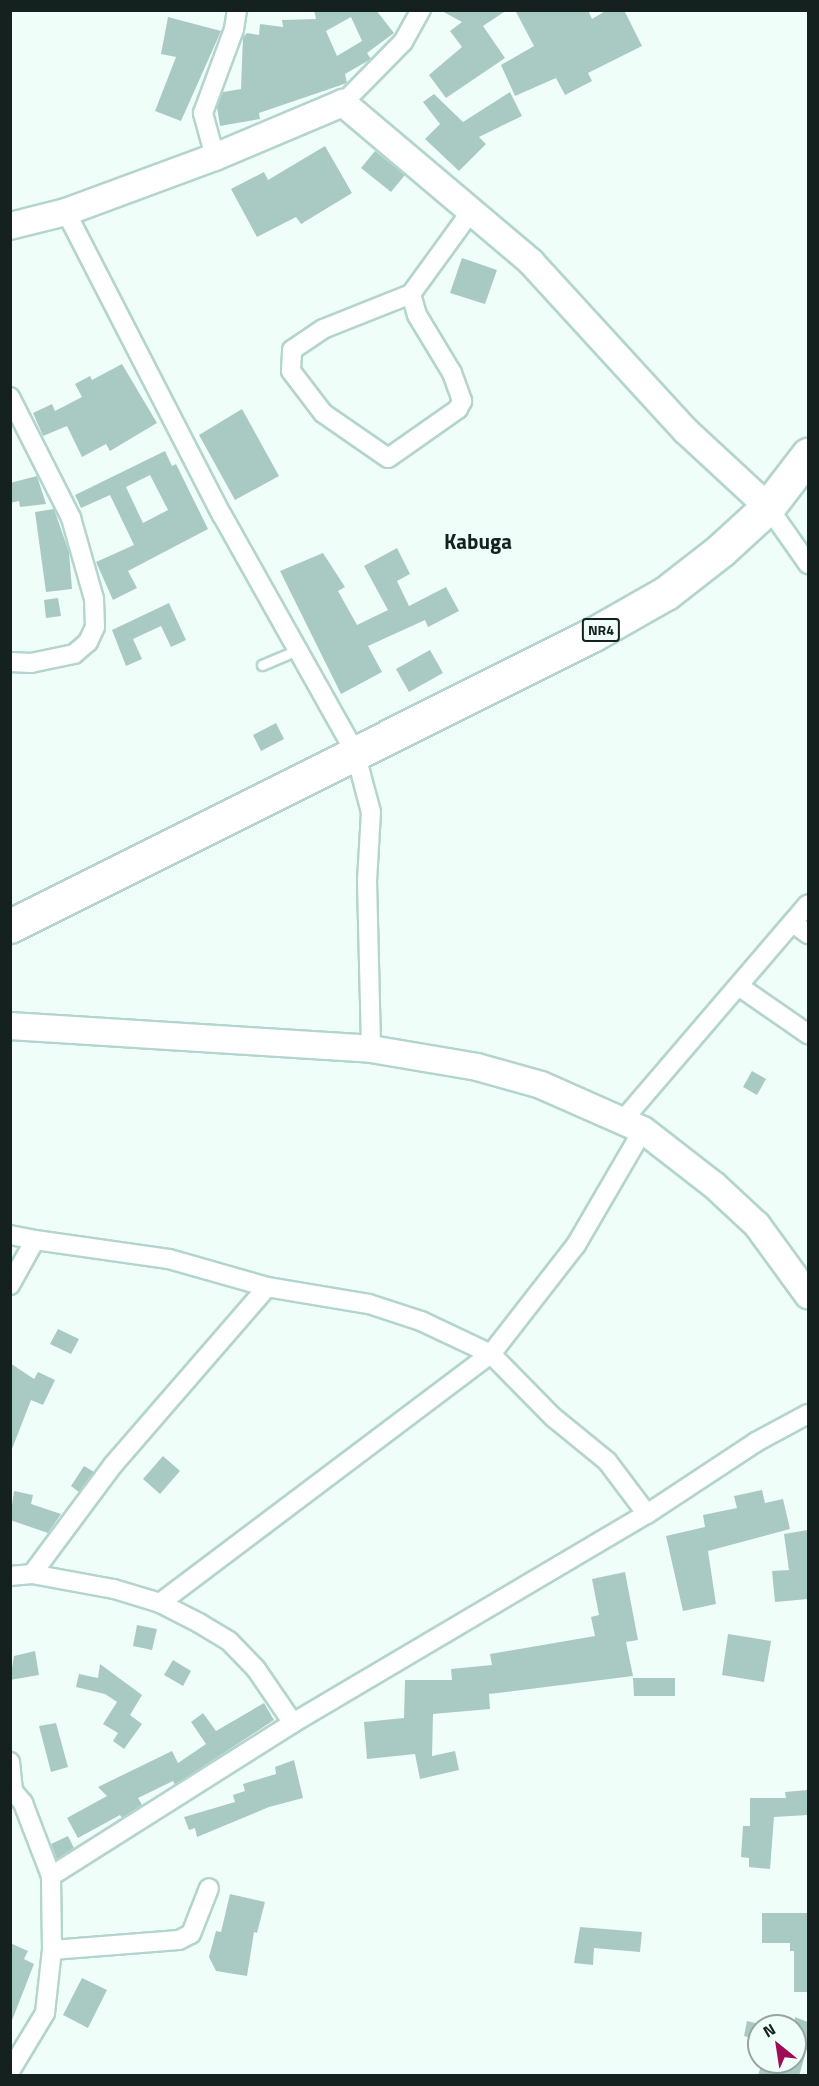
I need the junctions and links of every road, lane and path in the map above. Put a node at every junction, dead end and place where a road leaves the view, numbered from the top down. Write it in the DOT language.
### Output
graph roads {
  1 [pos="237,10"];
  2 [pos="422,10"];
  3 [pos="343,103"];
  4 [pos="215,157"];
  5 [pos="472,210"];
  6 [pos="66,212"];
  7 [pos="10,226"];
  8 [pos="411,294"];
  9 [pos="10,397"];
  10 [pos="808,455"];
  11 [pos="768,507"];
  12 [pos="808,564"];
  13 [pos="297,650"];
  14 [pos="10,662"];
  15 [pos="262,665"];
  16 [pos="355,752"];
  17 [pos="808,904"];
  18 [pos="793,923"];
  19 [pos="10,926"];
  20 [pos="808,934"];
  21 [pos="740,987"];
  22 [pos="10,1026"];
  23 [pos="808,1034"];
  24 [pos="371,1049"];
  25 [pos="633,1125"];
  26 [pos="10,1235"];
  27 [pos="35,1240"];
  28 [pos="10,1285"];
  29 [pos="267,1287"];
  30 [pos="808,1295"];
  31 [pos="491,1354"];
  32 [pos="808,1414"];
  33 [pos="647,1514"];
  34 [pos="32,1574"];
  35 [pos="10,1576"];
  36 [pos="160,1604"];
  37 [pos="293,1723"];
  38 [pos="10,1762"];
  39 [pos="12,1791"];
  40 [pos="51,1876"];
  41 [pos="209,1888"];
  42 [pos="52,1950"];
  43 [pos="10,2072"];
  1 -- 4 [label="street"];
  2 -- 3 [label="street"];
  3 -- 4 [label="street"];
  3 -- 5 [label="street"];
  4 -- 6 [label="street"];
  5 -- 8 [label="street"];
  5 -- 11 [label="street"];
  6 -- 7 [label="street"];
  6 -- 13 [label="street"];
  8 -- 8 [label="street"];
  9 -- 14 [label="street"];
  10 -- 11 [label="highway, NR4"];
  11 -- 12 [label="street"];
  11 -- 16 [label="highway, NR4"];
  13 -- 15 [label="lane"];
  13 -- 16 [label="street"];
  16 -- 19 [label="highway, NR4"];
  16 -- 24 [label="street"];
  17 -- 18 [label="street"];
  18 -- 20 [label="street"];
  18 -- 21 [label="street"];
  21 -- 23 [label="street"];
  21 -- 25 [label="street"];
  22 -- 24 [label="street"];
  24 -- 25 [label="street"];
  25 -- 30 [label="street"];
  25 -- 31 [label="street"];
  26 -- 27 [label="street"];
  27 -- 28 [label="street"];
  27 -- 29 [label="street"];
  29 -- 31 [label="street"];
  29 -- 34 [label="street"];
  31 -- 33 [label="street"];
  31 -- 36 [label="street"];
  32 -- 33 [label="street"];
  33 -- 37 [label="street"];
  34 -- 35 [label="street"];
  34 -- 36 [label="street"];
  36 -- 37 [label="street"];
  37 -- 40 [label="street"];
  38 -- 39 [label="street"];
  39 -- 40 [label="street"];
  40 -- 42 [label="street"];
  41 -- 42 [label="street"];
  42 -- 43 [label="street"];
}
